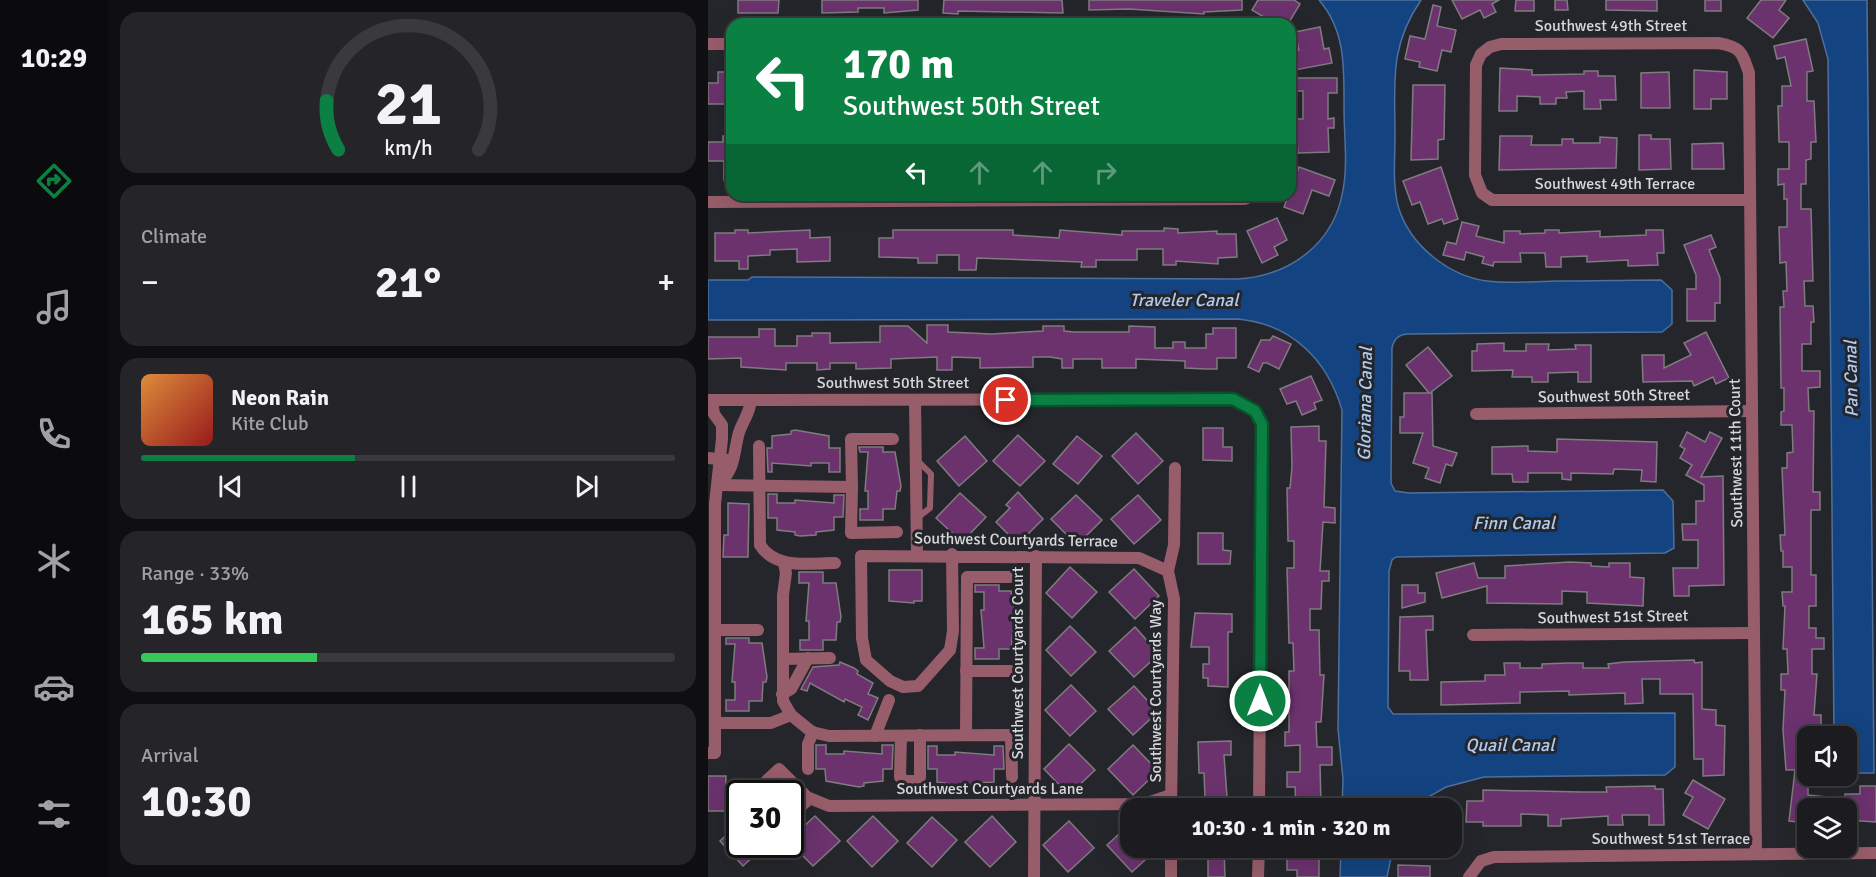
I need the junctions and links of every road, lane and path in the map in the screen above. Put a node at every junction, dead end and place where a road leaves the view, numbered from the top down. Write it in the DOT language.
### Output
graph roads {
  1 [pos="708,44"];
  2 [pos="726,44"];
  3 [pos="1742,53"];
  4 [pos="1482,193"];
  5 [pos="1749,200"];
  6 [pos="1146,201"];
  7 [pos="708,202"];
  8 [pos="710,400"];
  9 [pos="751,400"];
  10 [pos="915,400"];
  11 [pos="1751,411"];
  12 [pos="1476,414"];
  13 [pos="722,425"];
  14 [pos="743,425"];
  15 [pos="893,439"];
  16 [pos="759,446"];
  17 [pos="708,458"];
  18 [pos="722,459"];
  19 [pos="735,462"];
  20 [pos="1175,468"];
  21 [pos="719,485"];
  22 [pos="759,486"];
  23 [pos="852,487"];
  24 [pos="897,532"];
  25 [pos="712,550"];
  26 [pos="952,554"];
  27 [pos="917,555"];
  28 [pos="1036,556"];
  29 [pos="784,563"];
  30 [pos="835,563"];
  31 [pos="712,571"];
  32 [pos="1168,571"];
  33 [pos="1010,577"];
  34 [pos="715,630"];
  35 [pos="758,630"];
  36 [pos="1754,633"];
  37 [pos="1473,635"];
  38 [pos="783,658"];
  39 [pos="808,658"];
  40 [pos="830,658"];
  41 [pos="712,661"];
  42 [pos="1017,670"];
  43 [pos="966,671"];
  44 [pos="782,694"];
  45 [pos="889,700"];
  46 [pos="791,715"];
  47 [pos="715,723"];
  48 [pos="813,732"];
  49 [pos="920,735"];
  50 [pos="966,735"];
  51 [pos="875,736"];
  52 [pos="901,736"];
  53 [pos="708,753"];
  54 [pos="808,769"];
  55 [pos="1012,777"];
  56 [pos="767,780"];
  57 [pos="790,780"];
  58 [pos="804,794"];
  59 [pos="1171,795"];
  60 [pos="1259,798"];
  61 [pos="809,799"];
  62 [pos="804,803"];
  63 [pos="1035,807"];
  64 [pos="1756,854"];
  65 [pos="1876,854"];
  66 [pos="1171,858"];
  67 [pos="1259,858"];
  68 [pos="1470,874"];
  69 [pos="1034,877"];
  70 [pos="1171,877"];
  71 [pos="1258,877"];
  1 -- 2 [label="street"];
  3 -- 4 [label="street, Southwest 49th Street"];
  3 -- 5 [label="street, Southwest 11th Court"];
  4 -- 5 [label="street, Southwest 49th Terrace"];
  5 -- 11 [label="street, Southwest 11th Court"];
  6 -- 7 [label="street"];
  8 -- 9 [label="street, Southwest 50th Street"];
  8 -- 13 [label="street"];
  9 -- 10 [label="street, Southwest 50th Street"];
  9 -- 14 [label="street"];
  10 -- 27 [label="street"];
  10 -- 60 [label="street, Southwest 50th Street"];
  11 -- 12 [label="street, Southwest 50th Street"];
  11 -- 36 [label="street, Southwest 11th Court"];
  13 -- 14 [label="street"];
  13 -- 18 [label="street"];
  14 -- 19 [label="street"];
  15 -- 23 [label="street"];
  16 -- 22 [label="street"];
  17 -- 18 [label="street"];
  18 -- 19 [label="street"];
  18 -- 21 [label="street"];
  19 -- 21 [label="street"];
  20 -- 32 [label="street, Southwest Courtyards Way"];
  21 -- 22 [label="street"];
  21 -- 25 [label="street"];
  22 -- 23 [label="street"];
  22 -- 29 [label="street"];
  23 -- 24 [label="street"];
  25 -- 31 [label="street"];
  26 -- 27 [label="street, Southwest Courtyards Terrace"];
  26 -- 27 [label="street, Southwest Courtyards Terrace"];
  26 -- 28 [label="street, Southwest Courtyards Terrace"];
  28 -- 32 [label="street, Southwest Courtyards Terrace"];
  28 -- 63 [label="street, Southwest Courtyards Court"];
  29 -- 30 [label="street"];
  29 -- 38 [label="street"];
  31 -- 34 [label="street"];
  32 -- 59 [label="street, Southwest Courtyards Way"];
  33 -- 43 [label="street"];
  34 -- 35 [label="street"];
  34 -- 41 [label="street"];
  36 -- 37 [label="street, Southwest 51st Street"];
  36 -- 64 [label="street, Southwest 11th Court"];
  38 -- 39 [label="street"];
  38 -- 44 [label="street"];
  39 -- 40 [label="street"];
  39 -- 44 [label="street"];
  41 -- 47 [label="street"];
  42 -- 43 [label="street"];
  43 -- 50 [label="street"];
  44 -- 46 [label="street"];
  45 -- 51 [label="street"];
  46 -- 47 [label="street"];
  46 -- 48 [label="street"];
  47 -- 53 [label="street"];
  48 -- 51 [label="street"];
  48 -- 54 [label="street"];
  49 -- 50 [label="street"];
  49 -- 52 [label="street"];
  49 -- 52 [label="street"];
  50 -- 55 [label="street"];
  51 -- 52 [label="street"];
  56 -- 57 [label="street"];
  58 -- 61 [label="street"];
  59 -- 63 [label="street, Southwest Courtyards Lane"];
  61 -- 62 [label="street"];
  61 -- 63 [label="street, Southwest Courtyards Lane"];
  63 -- 69 [label="street, Southwest Courtyards Court"];
  64 -- 65 [label="street, Southwest 51st Terrace"];
  64 -- 68 [label="street, Southwest 51st Terrace"];
  66 -- 70 [label="street"];
  67 -- 71 [label="street"];
}
